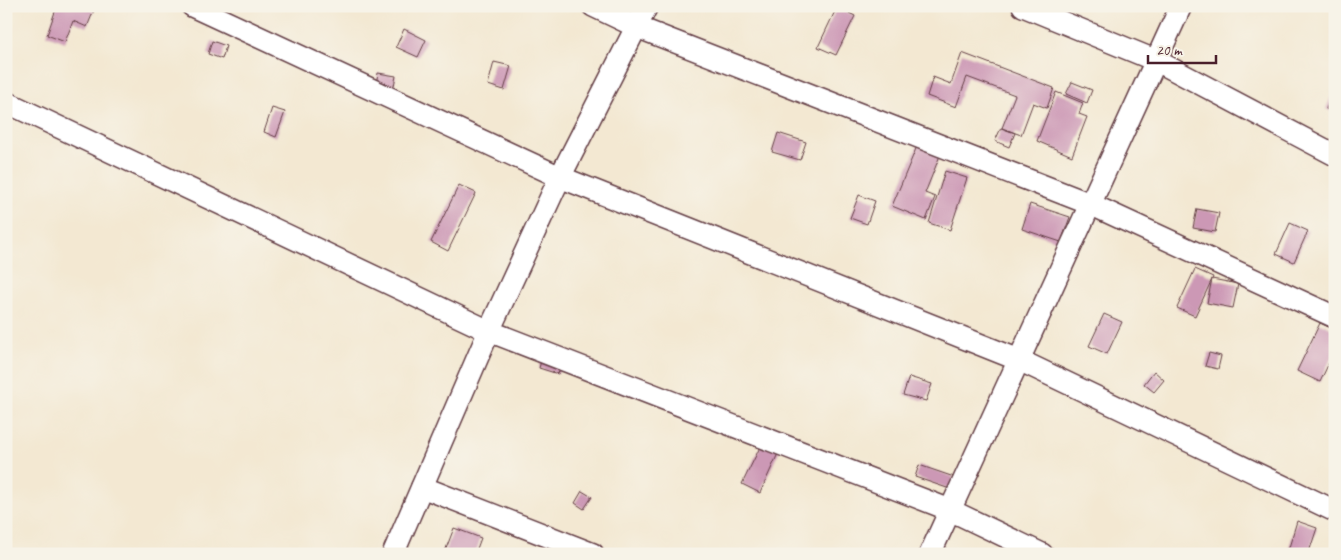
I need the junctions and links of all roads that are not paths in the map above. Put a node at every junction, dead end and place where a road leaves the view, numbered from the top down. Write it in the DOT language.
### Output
graph roads {
  1 [pos="192,6"];
  2 [pos="593,6"];
  3 [pos="647,6"];
  4 [pos="1023,6"];
  5 [pos="1181,6"];
  6 [pos="637,27"];
  7 [pos="1157,61"];
  8 [pos="6,102"];
  9 [pos="1335,155"];
  10 [pos="560,178"];
  11 [pos="1090,204"];
  12 [pos="1335,317"];
  13 [pos="490,331"];
  14 [pos="1019,360"];
  15 [pos="422,487"];
  16 [pos="950,510"];
  17 [pos="1335,511"];
  18 [pos="393,554"];
  19 [pos="593,554"];
  20 [pos="930,554"];
  21 [pos="1042,554"];
  1 -- 10 [label="street"];
  2 -- 6 [label="street"];
  3 -- 6 [label="street"];
  4 -- 7 [label="street"];
  5 -- 7 [label="street"];
  6 -- 10 [label="street"];
  6 -- 11 [label="street"];
  7 -- 9 [label="street"];
  7 -- 11 [label="street"];
  8 -- 13 [label="street"];
  10 -- 13 [label="street"];
  10 -- 14 [label="street"];
  11 -- 12 [label="street"];
  11 -- 14 [label="street"];
  13 -- 15 [label="street"];
  13 -- 16 [label="street"];
  14 -- 16 [label="street"];
  14 -- 17 [label="street"];
  15 -- 18 [label="street"];
  15 -- 19 [label="street"];
  16 -- 20 [label="street"];
  16 -- 21 [label="street"];
}
